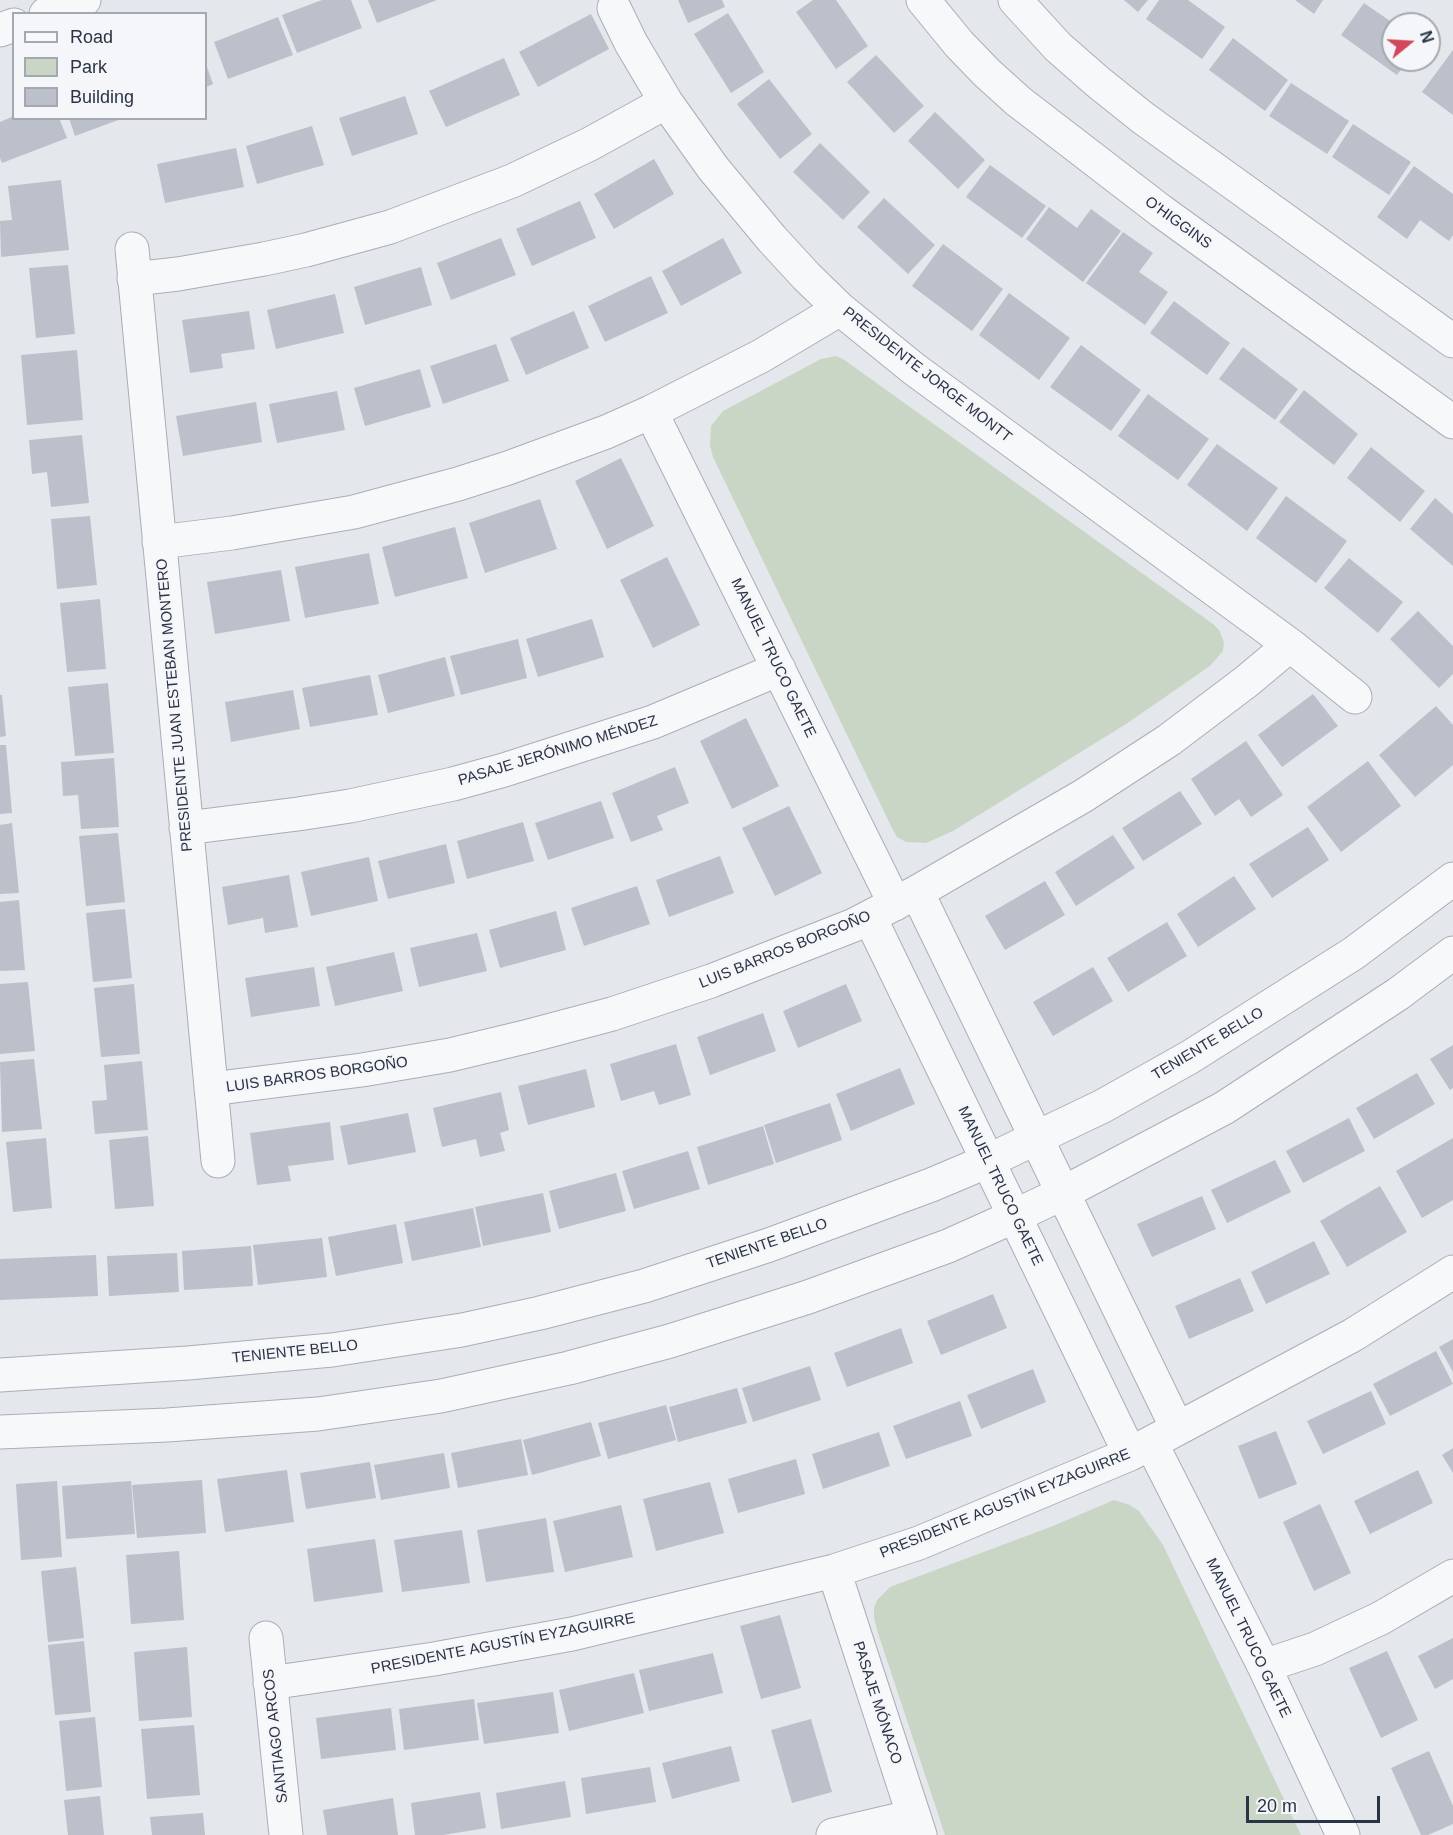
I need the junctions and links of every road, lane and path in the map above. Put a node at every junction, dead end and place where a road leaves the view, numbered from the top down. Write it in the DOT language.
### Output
graph roads {
  1 [pos="84,0"];
  2 [pos="923,0"];
  3 [pos="1015,0"];
  4 [pos="614,8"];
  5 [pos="51,12"];
  6 [pos="666,102"];
  7 [pos="840,309"];
  8 [pos="1453,341"];
  9 [pos="651,412"];
  10 [pos="1453,422"];
  11 [pos="159,542"];
  12 [pos="1290,645"];
  13 [pos="779,669"];
  14 [pos="1355,698"];
  15 [pos="186,828"];
  16 [pos="1453,879"];
  17 [pos="894,904"];
  18 [pos="1453,953"];
  19 [pos="210,1089"];
  20 [pos="1036,1138"];
  21 [pos="218,1161"];
  22 [pos="988,1161"];
  23 [pos="1063,1193"];
  24 [pos="1015,1216"];
  25 [pos="1453,1272"];
  26 [pos="0,1375"];
  27 [pos="0,1432"];
  28 [pos="1153,1442"];
  29 [pos="834,1571"];
  30 [pos="1453,1576"];
  31 [pos="266,1638"];
  32 [pos="1264,1666"];
  33 [pos="270,1683"];
  34 [pos="917,1825"];
  35 [pos="286,1835"];
  36 [pos="834,1835"];
  37 [pos="1342,1835"];
  1 -- 5 [label="street"];
  2 -- 10 [label="street, O'HIGGINS"];
  3 -- 8 [label="street"];
  4 -- 6 [label="street, PRESIDENTE JORGE MONTT"];
  6 -- 7 [label="street, PRESIDENTE JORGE MONTT"];
  6 -- 11 [label="street, PRESIDENTE JUAN ESTEBAN MONTERO"];
  7 -- 9 [label="street"];
  7 -- 12 [label="street, PRESIDENTE JORGE MONTT"];
  9 -- 11 [label="street"];
  9 -- 13 [label="street, MANUEL TRUCO GAETE"];
  11 -- 15 [label="street, PRESIDENTE JUAN ESTEBAN MONTERO"];
  12 -- 14 [label="street, PRESIDENTE JORGE MONTT"];
  12 -- 17 [label="street, LUIS BARROS BORGOÑO"];
  13 -- 15 [label="street, PASAJE JERÓNIMO MÉNDEZ"];
  13 -- 17 [label="street, MANUEL TRUCO GAETE"];
  15 -- 19 [label="street, PRESIDENTE JUAN ESTEBAN MONTERO"];
  16 -- 20 [label="street, TENIENTE BELLO"];
  17 -- 19 [label="street, LUIS BARROS BORGOÑO"];
  17 -- 20 [label="street, MANUEL TRUCO GAETE"];
  17 -- 22 [label="street, MANUEL TRUCO GAETE"];
  18 -- 23 [label="street"];
  19 -- 21 [label="street, PRESIDENTE JUAN ESTEBAN MONTERO"];
  20 -- 22 [label="street, TENIENTE BELLO"];
  20 -- 23 [label="street, MANUEL TRUCO GAETE"];
  22 -- 24 [label="street, MANUEL TRUCO GAETE"];
  22 -- 26 [label="street, TENIENTE BELLO"];
  23 -- 24 [label="street"];
  23 -- 28 [label="street, MANUEL TRUCO GAETE"];
  24 -- 27 [label="street"];
  24 -- 28 [label="street, MANUEL TRUCO GAETE"];
  25 -- 28 [label="street, PRESIDENTE AGUSTÍN EYZAGUIRRE"];
  28 -- 29 [label="street, PRESIDENTE AGUSTÍN EYZAGUIRRE"];
  28 -- 32 [label="street, MANUEL TRUCO GAETE"];
  29 -- 33 [label="street, PRESIDENTE AGUSTÍN EYZAGUIRRE"];
  29 -- 34 [label="street, PASAJE MÓNACO"];
  30 -- 32 [label="street"];
  31 -- 33 [label="street, SANTIAGO ARCOS"];
  32 -- 37 [label="street, MANUEL TRUCO GAETE"];
  33 -- 35 [label="street, SANTIAGO ARCOS"];
  34 -- 36 [label="street"];
}
